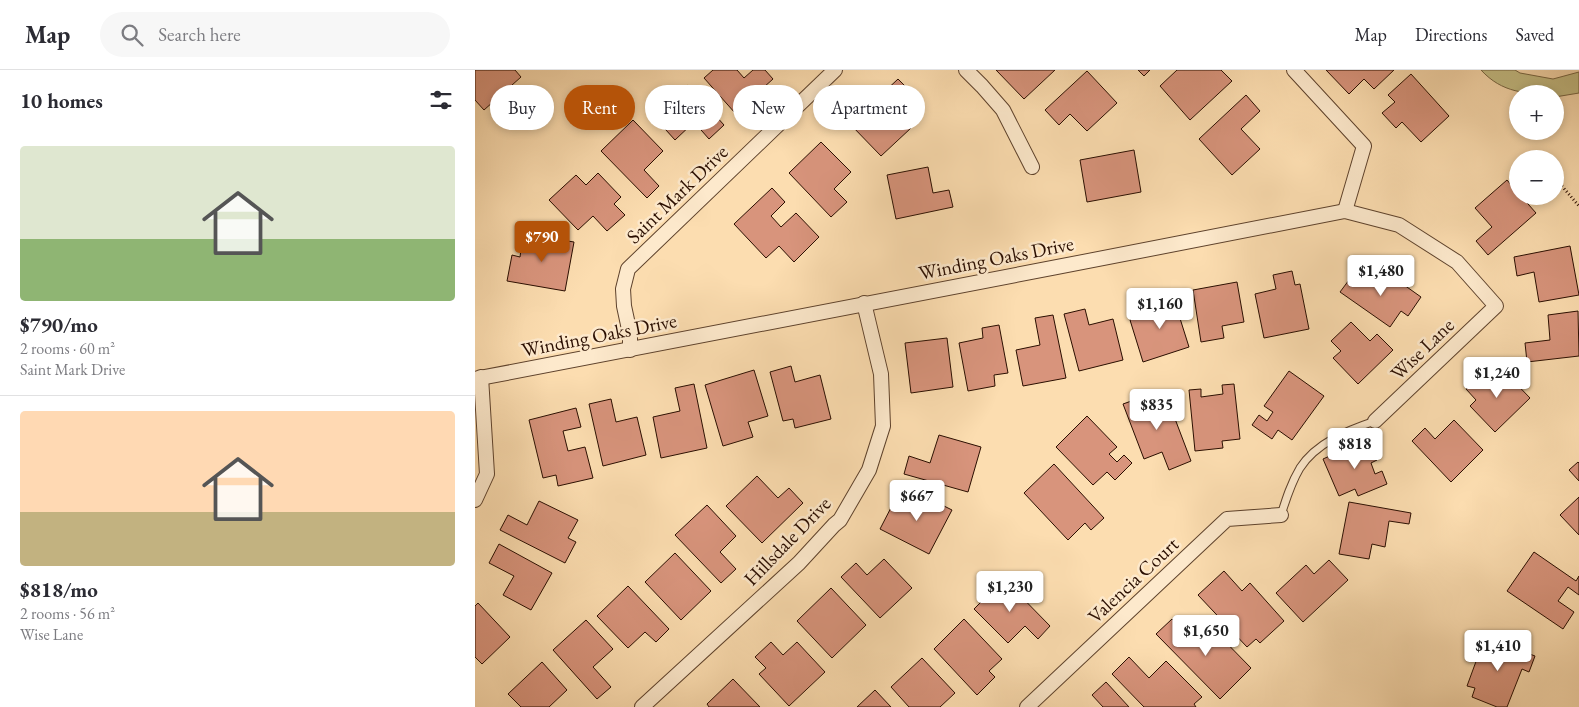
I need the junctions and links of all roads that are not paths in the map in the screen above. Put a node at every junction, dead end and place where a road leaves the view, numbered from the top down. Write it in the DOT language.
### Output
graph roads {
  1 [pos="835,70"];
  2 [pos="966,70"];
  3 [pos="1294,70"];
  4 [pos="1032,167"];
  5 [pos="1345,211"];
  6 [pos="864,304"];
  7 [pos="1496,306"];
  8 [pos="631,350"];
  9 [pos="478,378"];
  10 [pos="1375,421"];
  11 [pos="475,500"];
  12 [pos="1281,515"];
  13 [pos="643,707"];
  14 [pos="1027,707"];
  1 -- 8 [label="street, Saint Mark Drive"];
  2 -- 4 [label="street"];
  3 -- 5 [label="street"];
  5 -- 6 [label="street, Winding Oaks Drive"];
  5 -- 7 [label="street, Winding Oaks Drive"];
  6 -- 8 [label="street, Winding Oaks Drive"];
  6 -- 13 [label="street, Hillsdale Drive"];
  7 -- 10 [label="street, Wise Lane"];
  8 -- 9 [label="street, Winding Oaks Drive"];
  9 -- 11 [label="street"];
  10 -- 12 [label="lane"];
  12 -- 14 [label="street, Valencia Court"];
}
